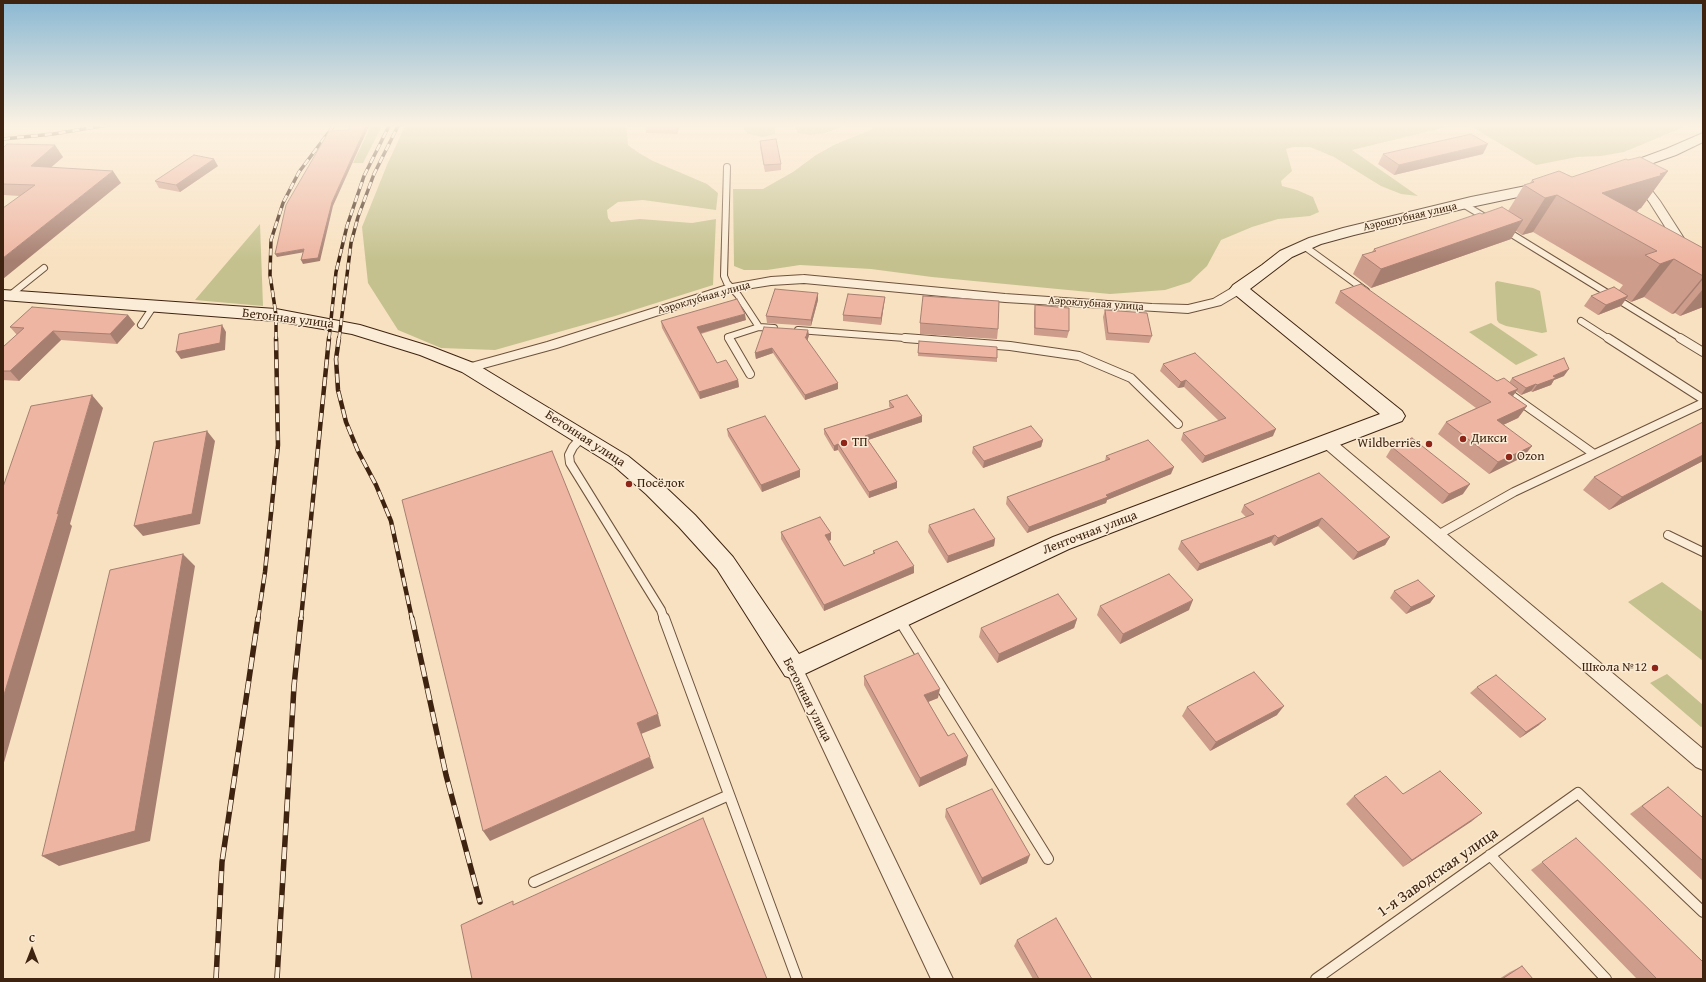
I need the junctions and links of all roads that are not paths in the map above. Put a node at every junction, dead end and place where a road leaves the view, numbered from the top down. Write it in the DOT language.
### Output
graph roads {
  1 [pos="727,170"];
  2 [pos="1621,170"];
  3 [pos="1612,173"];
  4 [pos="1563,184"];
  5 [pos="1463,204"];
  6 [pos="1304,246"];
  7 [pos="44,268"];
  8 [pos="1703,277"];
  9 [pos="731,288"];
  10 [pos="1239,289"];
  11 [pos="6,296"];
  12 [pos="1375,297"];
  13 [pos="153,307"];
  14 [pos="1581,321"];
  15 [pos="141,325"];
  16 [pos="759,327"];
  17 [pos="782,329"];
  18 [pos="790,329"];
  19 [pos="1703,352"];
  20 [pos="469,368"];
  21 [pos="750,374"];
  22 [pos="1497,385"];
  23 [pos="1703,399"];
  24 [pos="1703,403"];
  25 [pos="1178,424"];
  26 [pos="582,436"];
  27 [pos="1326,441"];
  28 [pos="1594,454"];
  29 [pos="1668,535"];
  30 [pos="1436,536"];
  31 [pos="1703,552"];
  32 [pos="899,619"];
  33 [pos="794,668"];
  34 [pos="1703,761"];
  35 [pos="729,795"];
  36 [pos="1490,855"];
  37 [pos="1048,859"];
  38 [pos="534,882"];
  39 [pos="1703,912"];
  40 [pos="797,979"];
  41 [pos="942,979"];
  42 [pos="1316,979"];
  43 [pos="1606,979"];
  1 -- 9 [label="lane"];
  2 -- 3 [label="street"];
  3 -- 8 [label="street"];
  4 -- 5 [label="street, Аэроклубная улица"];
  5 -- 6 [label="street, Аэроклубная улица"];
  5 -- 19 [label="lane"];
  6 -- 10 [label="street, Аэроклубная улица"];
  6 -- 12 [label="lane"];
  7 -- 11 [label="lane"];
  9 -- 10 [label="street, Аэроклубная улица"];
  9 -- 16 [label="lane"];
  9 -- 20 [label="street, Аэроклубная улица"];
  10 -- 27 [label="street, Ленточная улица"];
  11 -- 13 [label="street, Бетонная улица"];
  13 -- 15 [label="lane"];
  13 -- 20 [label="street, Бетонная улица"];
  14 -- 23 [label="lane"];
  16 -- 17 [label="lane"];
  16 -- 21 [label="lane"];
  18 -- 25 [label="lane"];
  20 -- 26 [label="street, Бетонная улица"];
  22 -- 28 [label="lane"];
  24 -- 28 [label="lane"];
  26 -- 33 [label="street, Бетонная улица"];
  26 -- 35 [label="lane"];
  27 -- 30 [label="street"];
  27 -- 32 [label="street, Ленточная улица"];
  28 -- 30 [label="lane"];
  29 -- 31 [label="lane"];
  30 -- 34 [label="street"];
  32 -- 33 [label="street, Ленточная улица"];
  32 -- 37 [label="lane"];
  33 -- 41 [label="street, Бетонная улица"];
  35 -- 38 [label="lane"];
  35 -- 40 [label="lane"];
  36 -- 39 [label="lane, 1-я Заводская улица"];
  36 -- 42 [label="lane, 1-я Заводская улица"];
  36 -- 43 [label="lane"];
}
